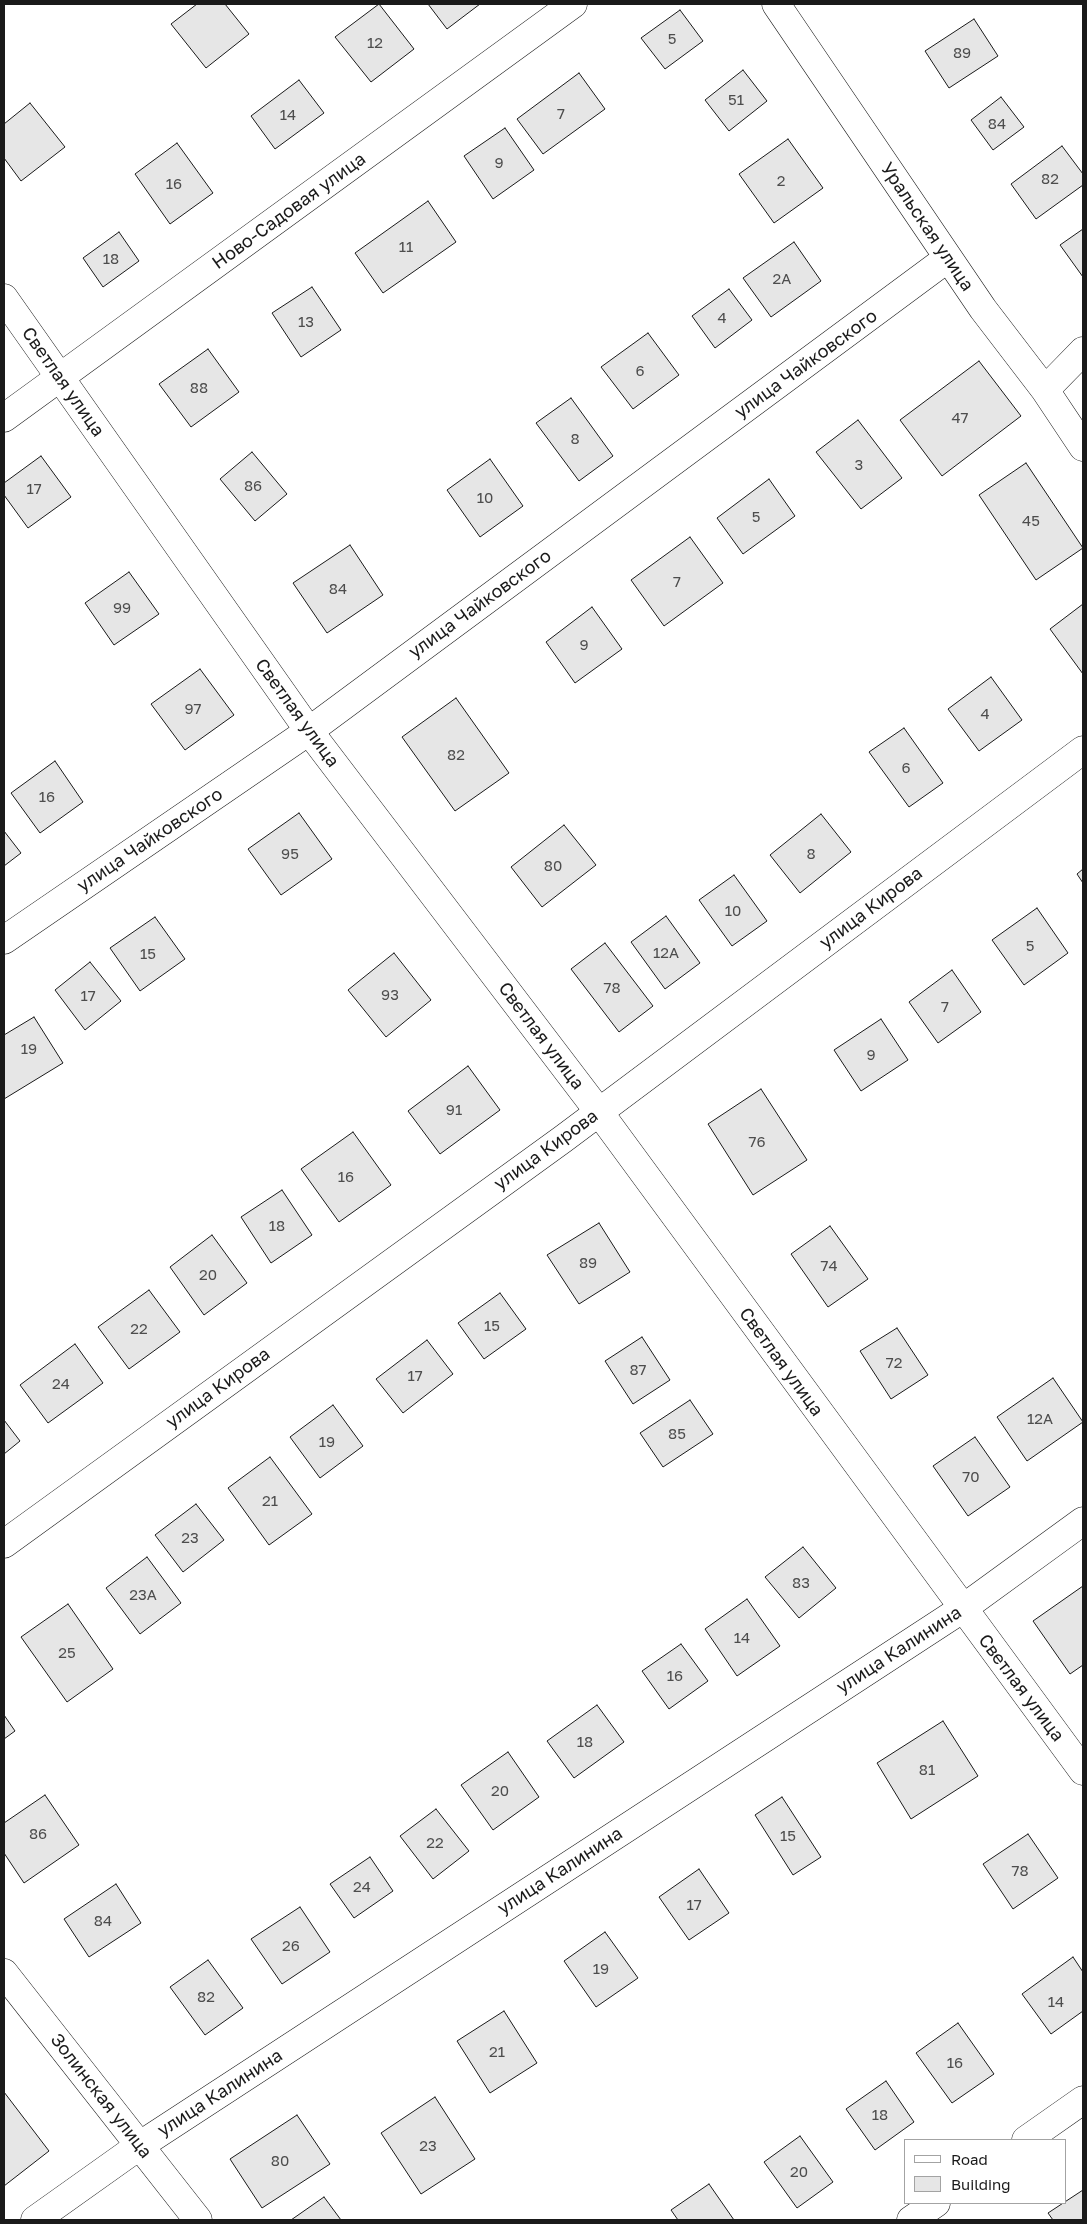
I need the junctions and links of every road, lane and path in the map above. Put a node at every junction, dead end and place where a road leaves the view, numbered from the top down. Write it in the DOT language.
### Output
graph roads {
  1 [pos="574,4"];
  2 [pos="776,4"];
  3 [pos="948,258"];
  4 [pos="4,298"];
  5 [pos="1083,351"];
  6 [pos="60,378"];
  7 [pos="1046,390"];
  8 [pos="4,418"];
  9 [pos="1083,447"];
  10 [pos="309,731"];
  11 [pos="1083,750"];
  12 [pos="4,940"];
  13 [pos="599,1112"];
  14 [pos="1083,1521"];
  15 [pos="4,1544"];
  16 [pos="962,1609"];
  17 [pos="1083,1771"];
  18 [pos="4,1973"];
  19 [pos="1083,2100"];
  20 [pos="1027,2139"];
  21 [pos="139,2146"];
  22 [pos="935,2204"];
  23 [pos="34,2220"];
  24 [pos="198,2220"];
  25 [pos="911,2220"];
  1 -- 6 [label="street, Ново-Садовая улица"];
  2 -- 3 [label="street, Уральская улица"];
  3 -- 7 [label="street, Уральская улица"];
  3 -- 10 [label="street, улица Чайковского"];
  4 -- 6 [label="street, Светлая улица"];
  5 -- 7 [label="street"];
  6 -- 8 [label="street, Ново-Садовая улица"];
  6 -- 10 [label="street, Светлая улица"];
  7 -- 9 [label="street, Уральская улица"];
  10 -- 12 [label="street, улица Чайковского"];
  10 -- 13 [label="street, Светлая улица"];
  11 -- 13 [label="street, улица Кирова"];
  13 -- 15 [label="street, улица Кирова"];
  13 -- 16 [label="street, Светлая улица"];
  14 -- 16 [label="street, улица Калинина"];
  16 -- 17 [label="street, Светлая улица"];
  16 -- 21 [label="street, улица Калинина"];
  18 -- 21 [label="street, Золинская улица"];
  19 -- 20 [label="street"];
  21 -- 23 [label="street, улица Калинина"];
  21 -- 24 [label="street, Золинская улица"];
  22 -- 25 [label="street"];
}
